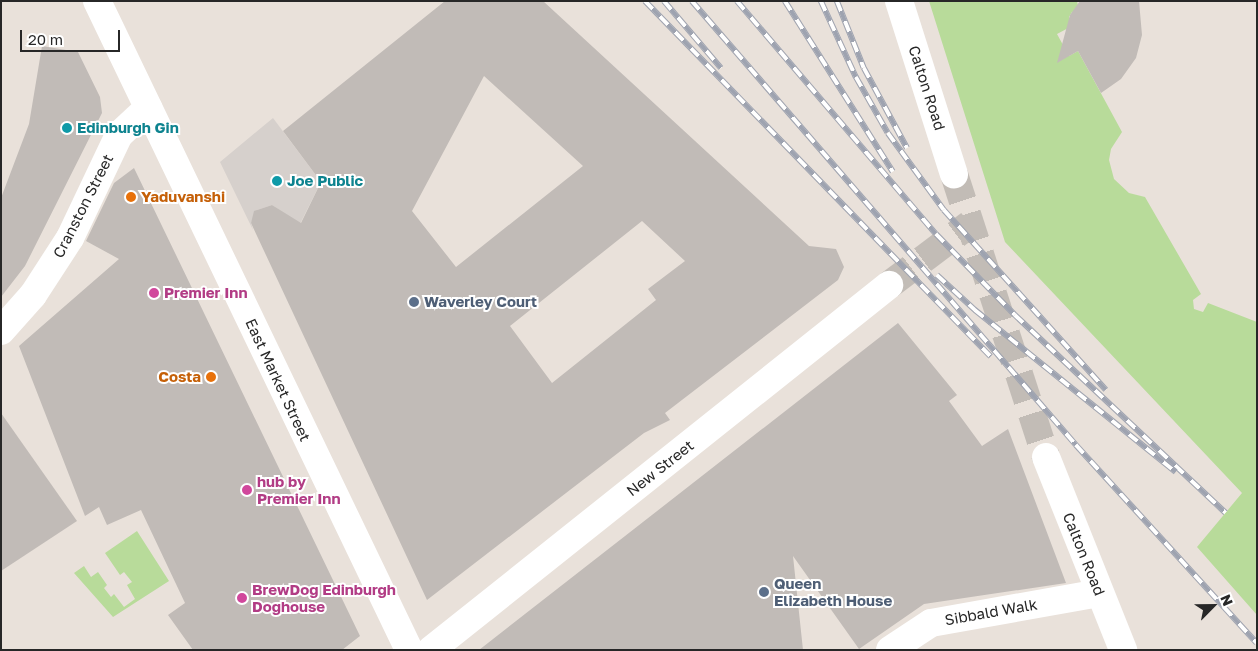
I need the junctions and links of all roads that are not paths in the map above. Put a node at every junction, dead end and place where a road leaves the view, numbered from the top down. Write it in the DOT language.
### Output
graph roads {
  1 [pos="97,1"];
  2 [pos="899,1"];
  3 [pos="148,108"];
  4 [pos="954,174"];
  5 [pos="889,285"];
  6 [pos="1,331"];
  7 [pos="1046,457"];
  8 [pos="1099,593"];
  9 [pos="409,650"];
  10 [pos="431,650"];
  11 [pos="890,650"];
  12 [pos="1123,650"];
  1 -- 3 [label="street, East Market Street"];
  2 -- 4 [label="street, Calton Road"];
  3 -- 6 [label="street, Cranston Street"];
  3 -- 9 [label="street, East Market Street"];
  5 -- 10 [label="street, New Street"];
  7 -- 8 [label="street, Calton Road"];
  8 -- 11 [label="street, Sibbald Walk"];
  8 -- 12 [label="street, Calton Road"];
}
